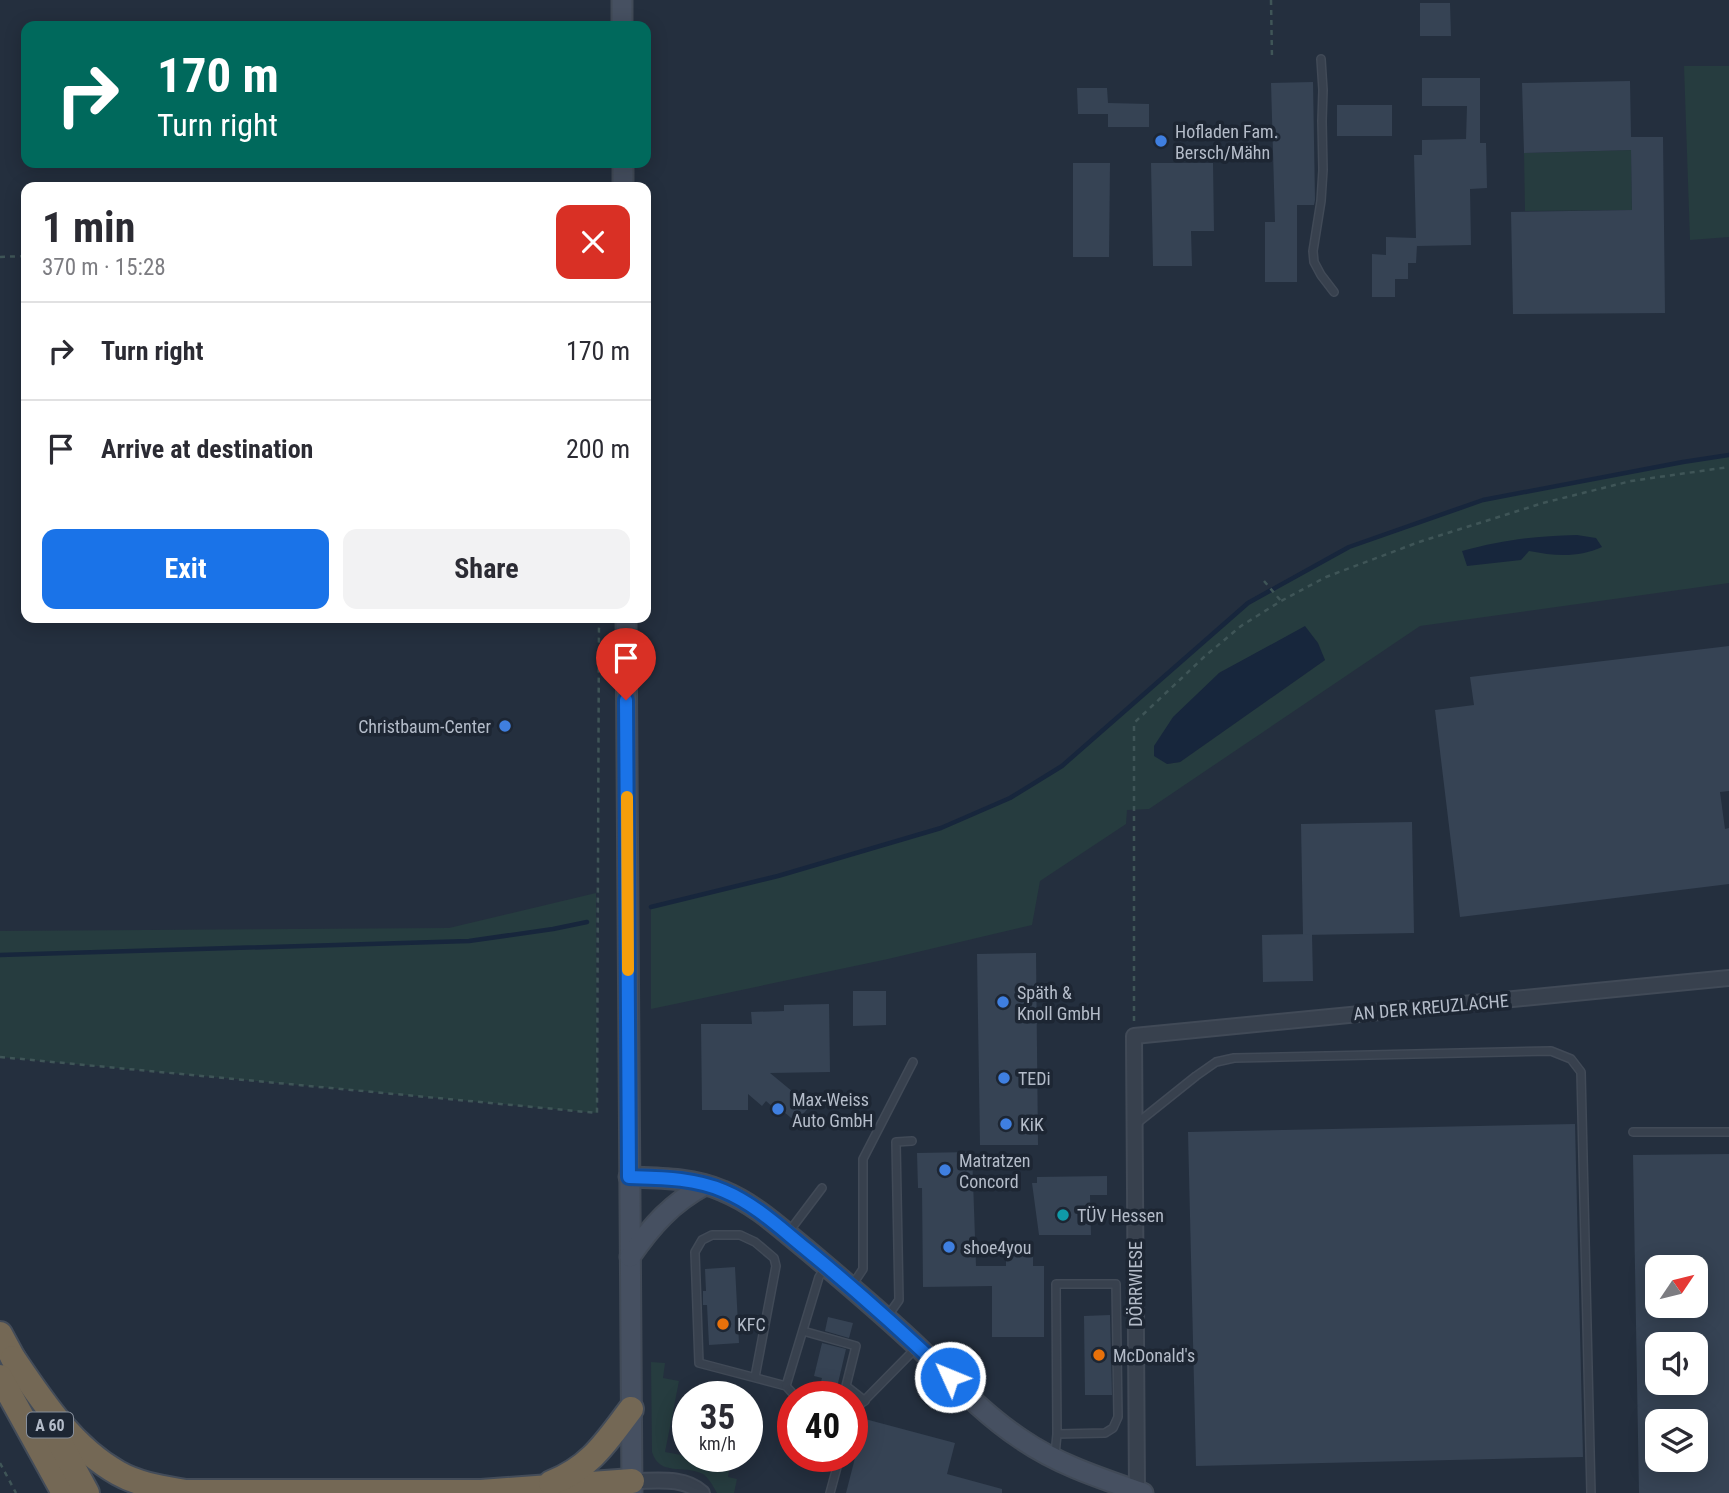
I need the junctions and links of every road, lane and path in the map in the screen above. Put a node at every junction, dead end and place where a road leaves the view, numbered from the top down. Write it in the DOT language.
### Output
graph roads {
  1 [pos="622,0"];
  2 [pos="1271,0"];
  3 [pos="622,21"];
  4 [pos="1321,59"];
  5 [pos="1272,60"];
  6 [pos="21,256"];
  7 [pos="0,257"];
  8 [pos="1334,292"];
  9 [pos="1729,467"];
  10 [pos="1264,581"];
  11 [pos="1281,601"];
  12 [pos="598,623"];
  13 [pos="626,623"];
  14 [pos="1729,978"];
  15 [pos="1134,1035"];
  16 [pos="0,1057"];
  17 [pos="913,1062"];
  18 [pos="1134,1126"];
  19 [pos="1633,1132"];
  20 [pos="1729,1132"];
  21 [pos="912,1141"];
  22 [pos="629,1177"];
  23 [pos="705,1185"];
  24 [pos="822,1188"];
  25 [pos="787,1234"];
  26 [pos="630,1256"];
  27 [pos="827,1266"];
  28 [pos="851,1287"];
  29 [pos="886,1318"];
  30 [pos="803,1331"];
  31 [pos="0,1334"];
  32 [pos="917,1346"];
  33 [pos="6,1368"];
  34 [pos="755,1377"];
  35 [pos="788,1381"];
  36 [pos="847,1381"];
  37 [pos="777,1383"];
  38 [pos="868,1397"];
  39 [pos="631,1409"];
  40 [pos="1057,1434"];
  41 [pos="1054,1459"];
  42 [pos="0,1463"];
  43 [pos="836,1472"];
  44 [pos="632,1487"];
  45 [pos="537,1489"];
  46 [pos="1140,1492"];
  47 [pos="16,1493"];
  48 [pos="64,1493"];
  49 [pos="88,1493"];
  50 [pos="702,1493"];
  51 [pos="830,1493"];
  52 [pos="1591,1493"];
  1 -- 3 [label="main road"];
  2 -- 5 [label="path"];
  4 -- 8 [label="lane"];
  6 -- 7 [label="path"];
  9 -- 11 [label="path"];
  10 -- 11 [label="path"];
  11 -- 15 [label="path"];
  12 -- 16 [label="path"];
  13 -- 22 [label="main road"];
  14 -- 15 [label="street, AN DER KREUZLACHE"];
  15 -- 18 [label="street, DÖRRWIESE"];
  17 -- 28 [label="lane"];
  18 -- 46 [label="street, DÖRRWIESE"];
  18 -- 52 [label="lane"];
  19 -- 20 [label="lane"];
  21 -- 29 [label="lane"];
  22 -- 23 [label="main road"];
  22 -- 26 [label="main road"];
  23 -- 25 [label="main road"];
  23 -- 26 [label="main road"];
  24 -- 25 [label="lane"];
  25 -- 27 [label="main road"];
  26 -- 39 [label="main road"];
  27 -- 28 [label="main road"];
  27 -- 30 [label="lane"];
  28 -- 29 [label="main road"];
  29 -- 32 [label="main road"];
  30 -- 35 [label="lane"];
  30 -- 36 [label="lane"];
  31 -- 33 [label="highway, A 60"];
  32 -- 38 [label="lane"];
  32 -- 41 [label="main road"];
  33 -- 45 [label="highway"];
  33 -- 48 [label="highway, A 60"];
  33 -- 49 [label="highway, A 60"];
  34 -- 34 [label="lane"];
  34 -- 37 [label="lane"];
  39 -- 44 [label="main road"];
  39 -- 45 [label="highway"];
  40 -- 40 [label="lane"];
  40 -- 41 [label="lane"];
  41 -- 46 [label="main road"];
  42 -- 47 [label="path"];
  43 -- 51 [label="lane"];
  44 -- 45 [label="highway"];
  44 -- 50 [label="street"];
}
